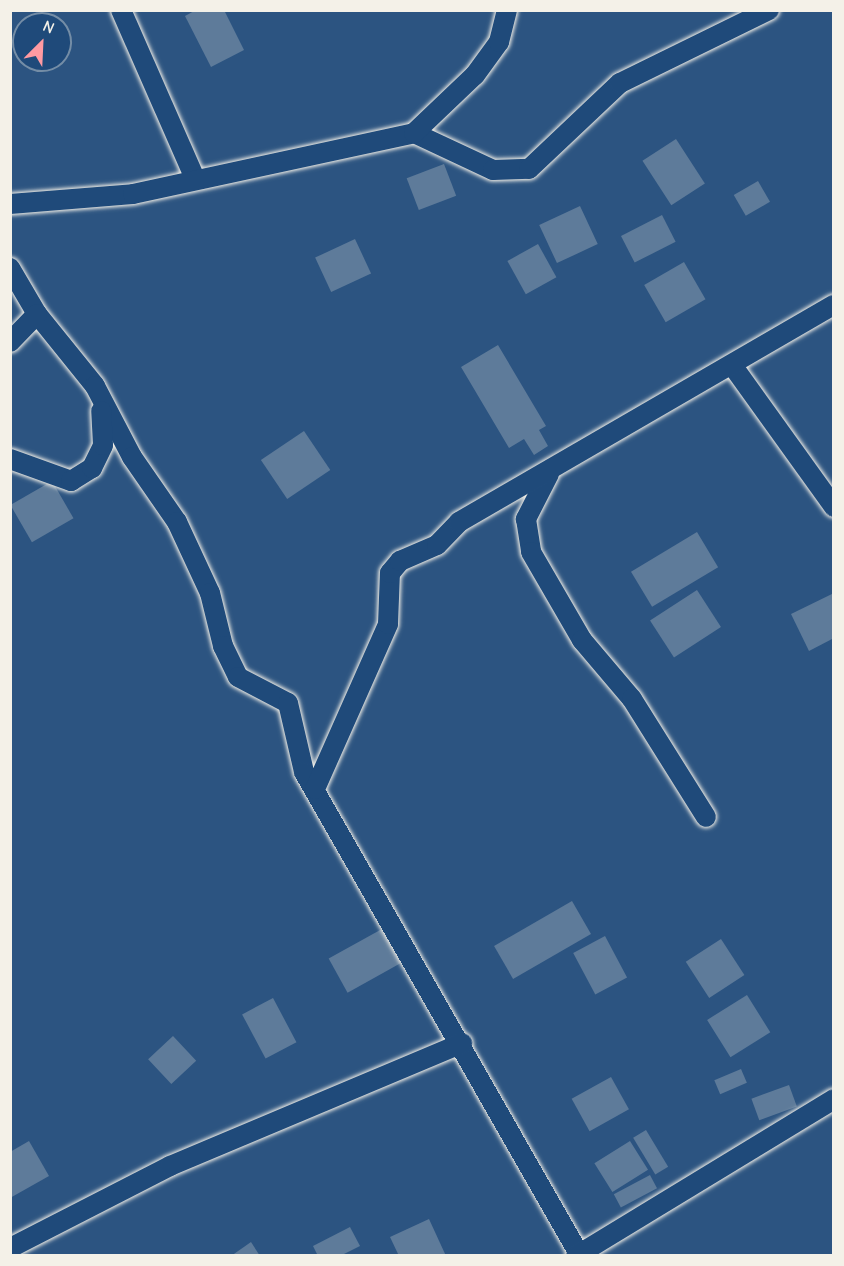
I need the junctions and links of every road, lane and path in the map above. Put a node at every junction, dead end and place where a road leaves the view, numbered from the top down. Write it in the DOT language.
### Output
graph roads {
  1 [pos="121,10"];
  2 [pos="507,10"];
  3 [pos="769,10"];
  4 [pos="414,133"];
  5 [pos="194,176"];
  6 [pos="10,204"];
  7 [pos="10,268"];
  8 [pos="834,304"];
  9 [pos="37,314"];
  10 [pos="10,342"];
  11 [pos="732,364"];
  12 [pos="95,386"];
  13 [pos="10,459"];
  14 [pos="551,472"];
  15 [pos="834,507"];
  16 [pos="315,789"];
  17 [pos="706,817"];
  18 [pos="462,1042"];
  19 [pos="834,1099"];
  20 [pos="10,1248"];
  21 [pos="577,1255"];
  1 -- 5 [label="street"];
  2 -- 4 [label="street"];
  3 -- 4 [label="street"];
  4 -- 5 [label="street"];
  5 -- 6 [label="street"];
  7 -- 9 [label="street"];
  8 -- 11 [label="street"];
  9 -- 10 [label="street"];
  9 -- 12 [label="street"];
  11 -- 14 [label="street"];
  11 -- 15 [label="street"];
  12 -- 13 [label="street"];
  12 -- 16 [label="street"];
  14 -- 16 [label="street"];
  14 -- 17 [label="street"];
  16 -- 18 [label="street"];
  18 -- 20 [label="street"];
  18 -- 21 [label="street"];
  19 -- 21 [label="street"];
}
